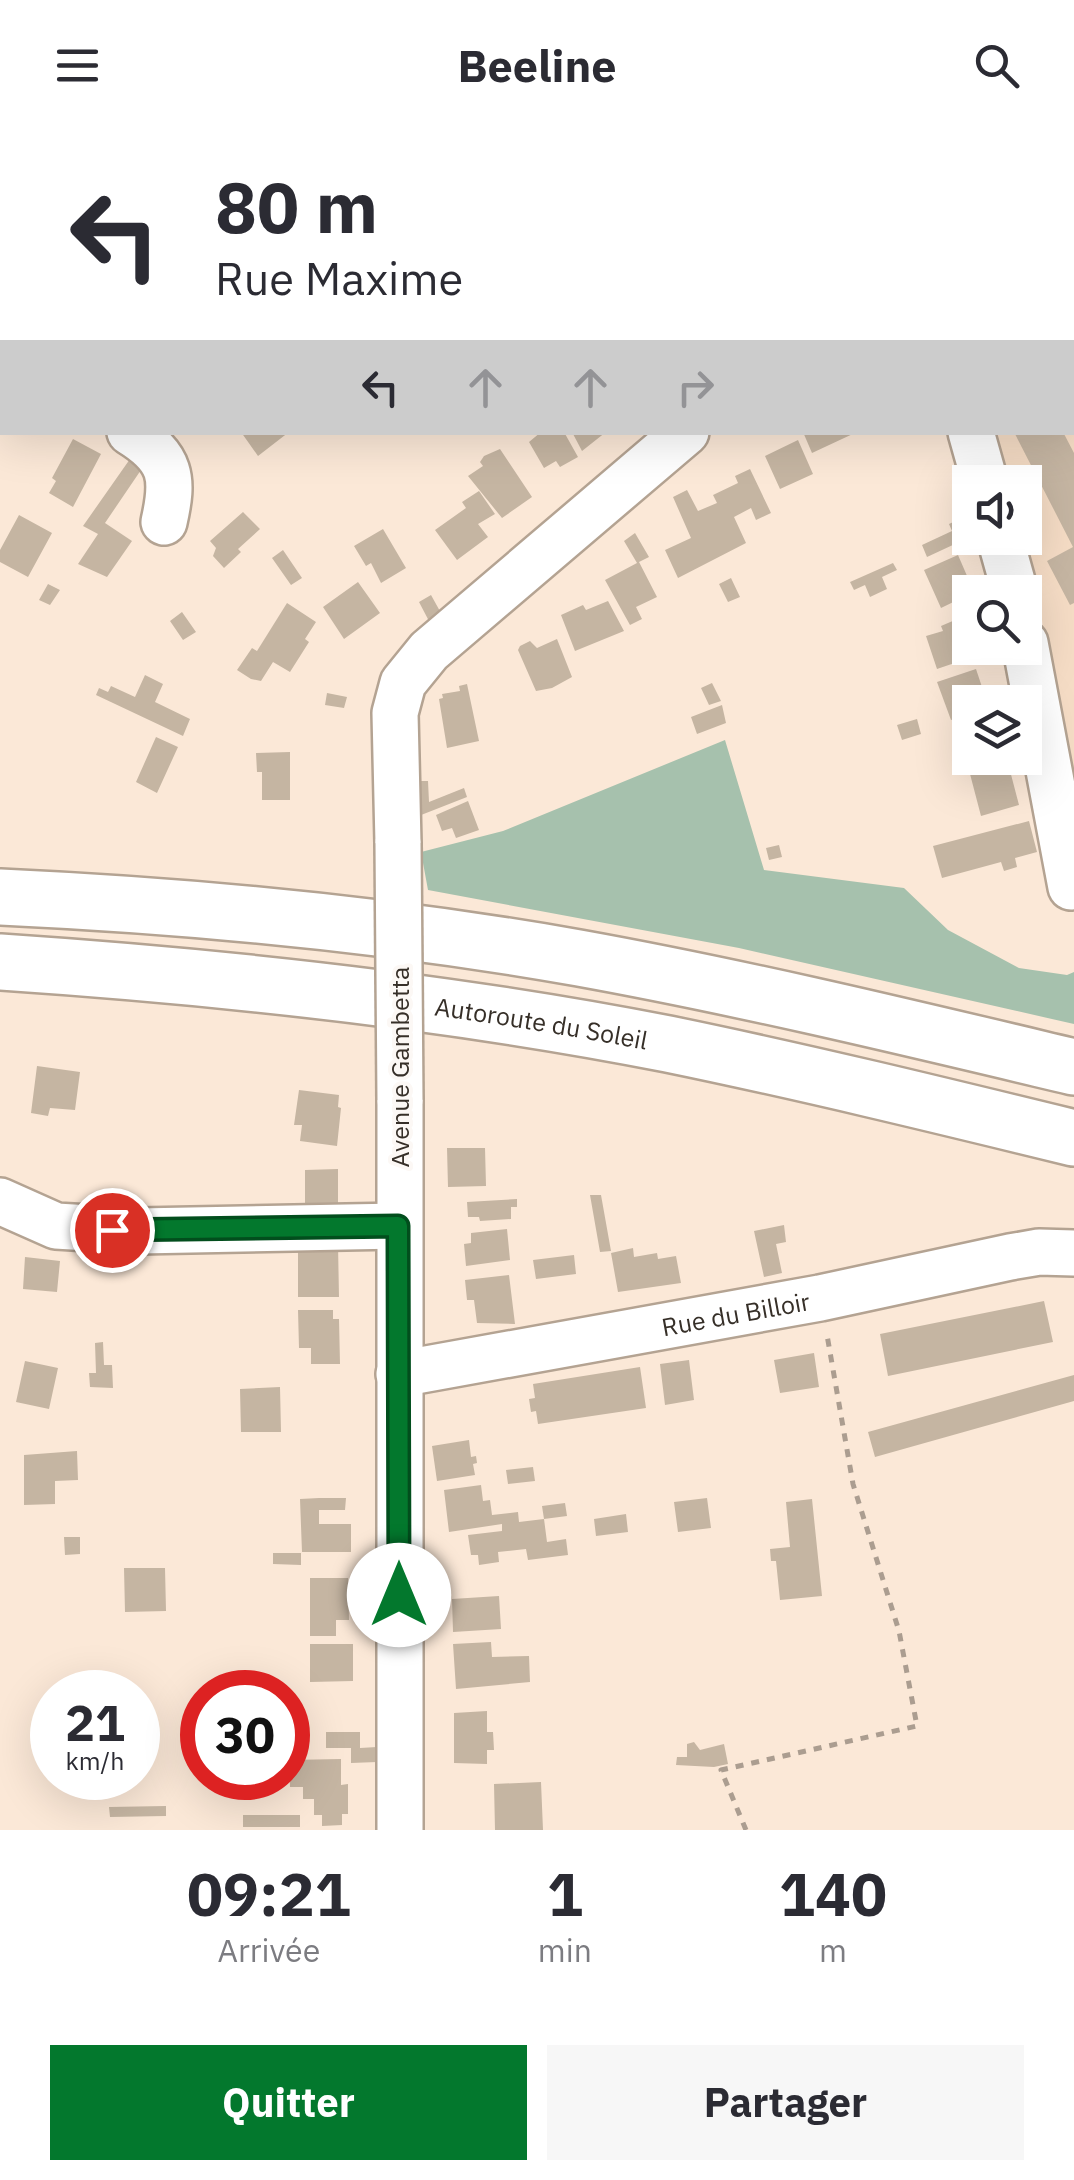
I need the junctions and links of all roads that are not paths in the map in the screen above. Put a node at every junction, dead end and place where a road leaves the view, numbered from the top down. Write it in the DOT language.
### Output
graph roads {
  1 [pos="134,435"];
  2 [pos="682,435"];
  3 [pos="972,435"];
  4 [pos="980,465"];
  5 [pos="164,522"];
  6 [pos="1029,665"];
  7 [pos="1071,887"];
  8 [pos="0,897"];
  9 [pos="0,962"];
  10 [pos="1074,1067"];
  11 [pos="1074,1138"];
  12 [pos="0,1202"];
  13 [pos="398,1226"];
  14 [pos="1074,1253"];
  15 [pos="399,1374"];
  16 [pos="400,1830"];
  1 -- 5 [label="street"];
  2 -- 13 [label="street, Avenue Gambetta, bridge"];
  3 -- 4 [label="street"];
  6 -- 7 [label="street"];
  8 -- 10 [label="highway"];
  9 -- 11 [label="highway, Autoroute du Soleil"];
  12 -- 13 [label="street"];
  13 -- 15 [label="street, Avenue Gambetta"];
  14 -- 15 [label="street, Rue du Billoir"];
  15 -- 16 [label="street, Avenue Gambetta"];
}
